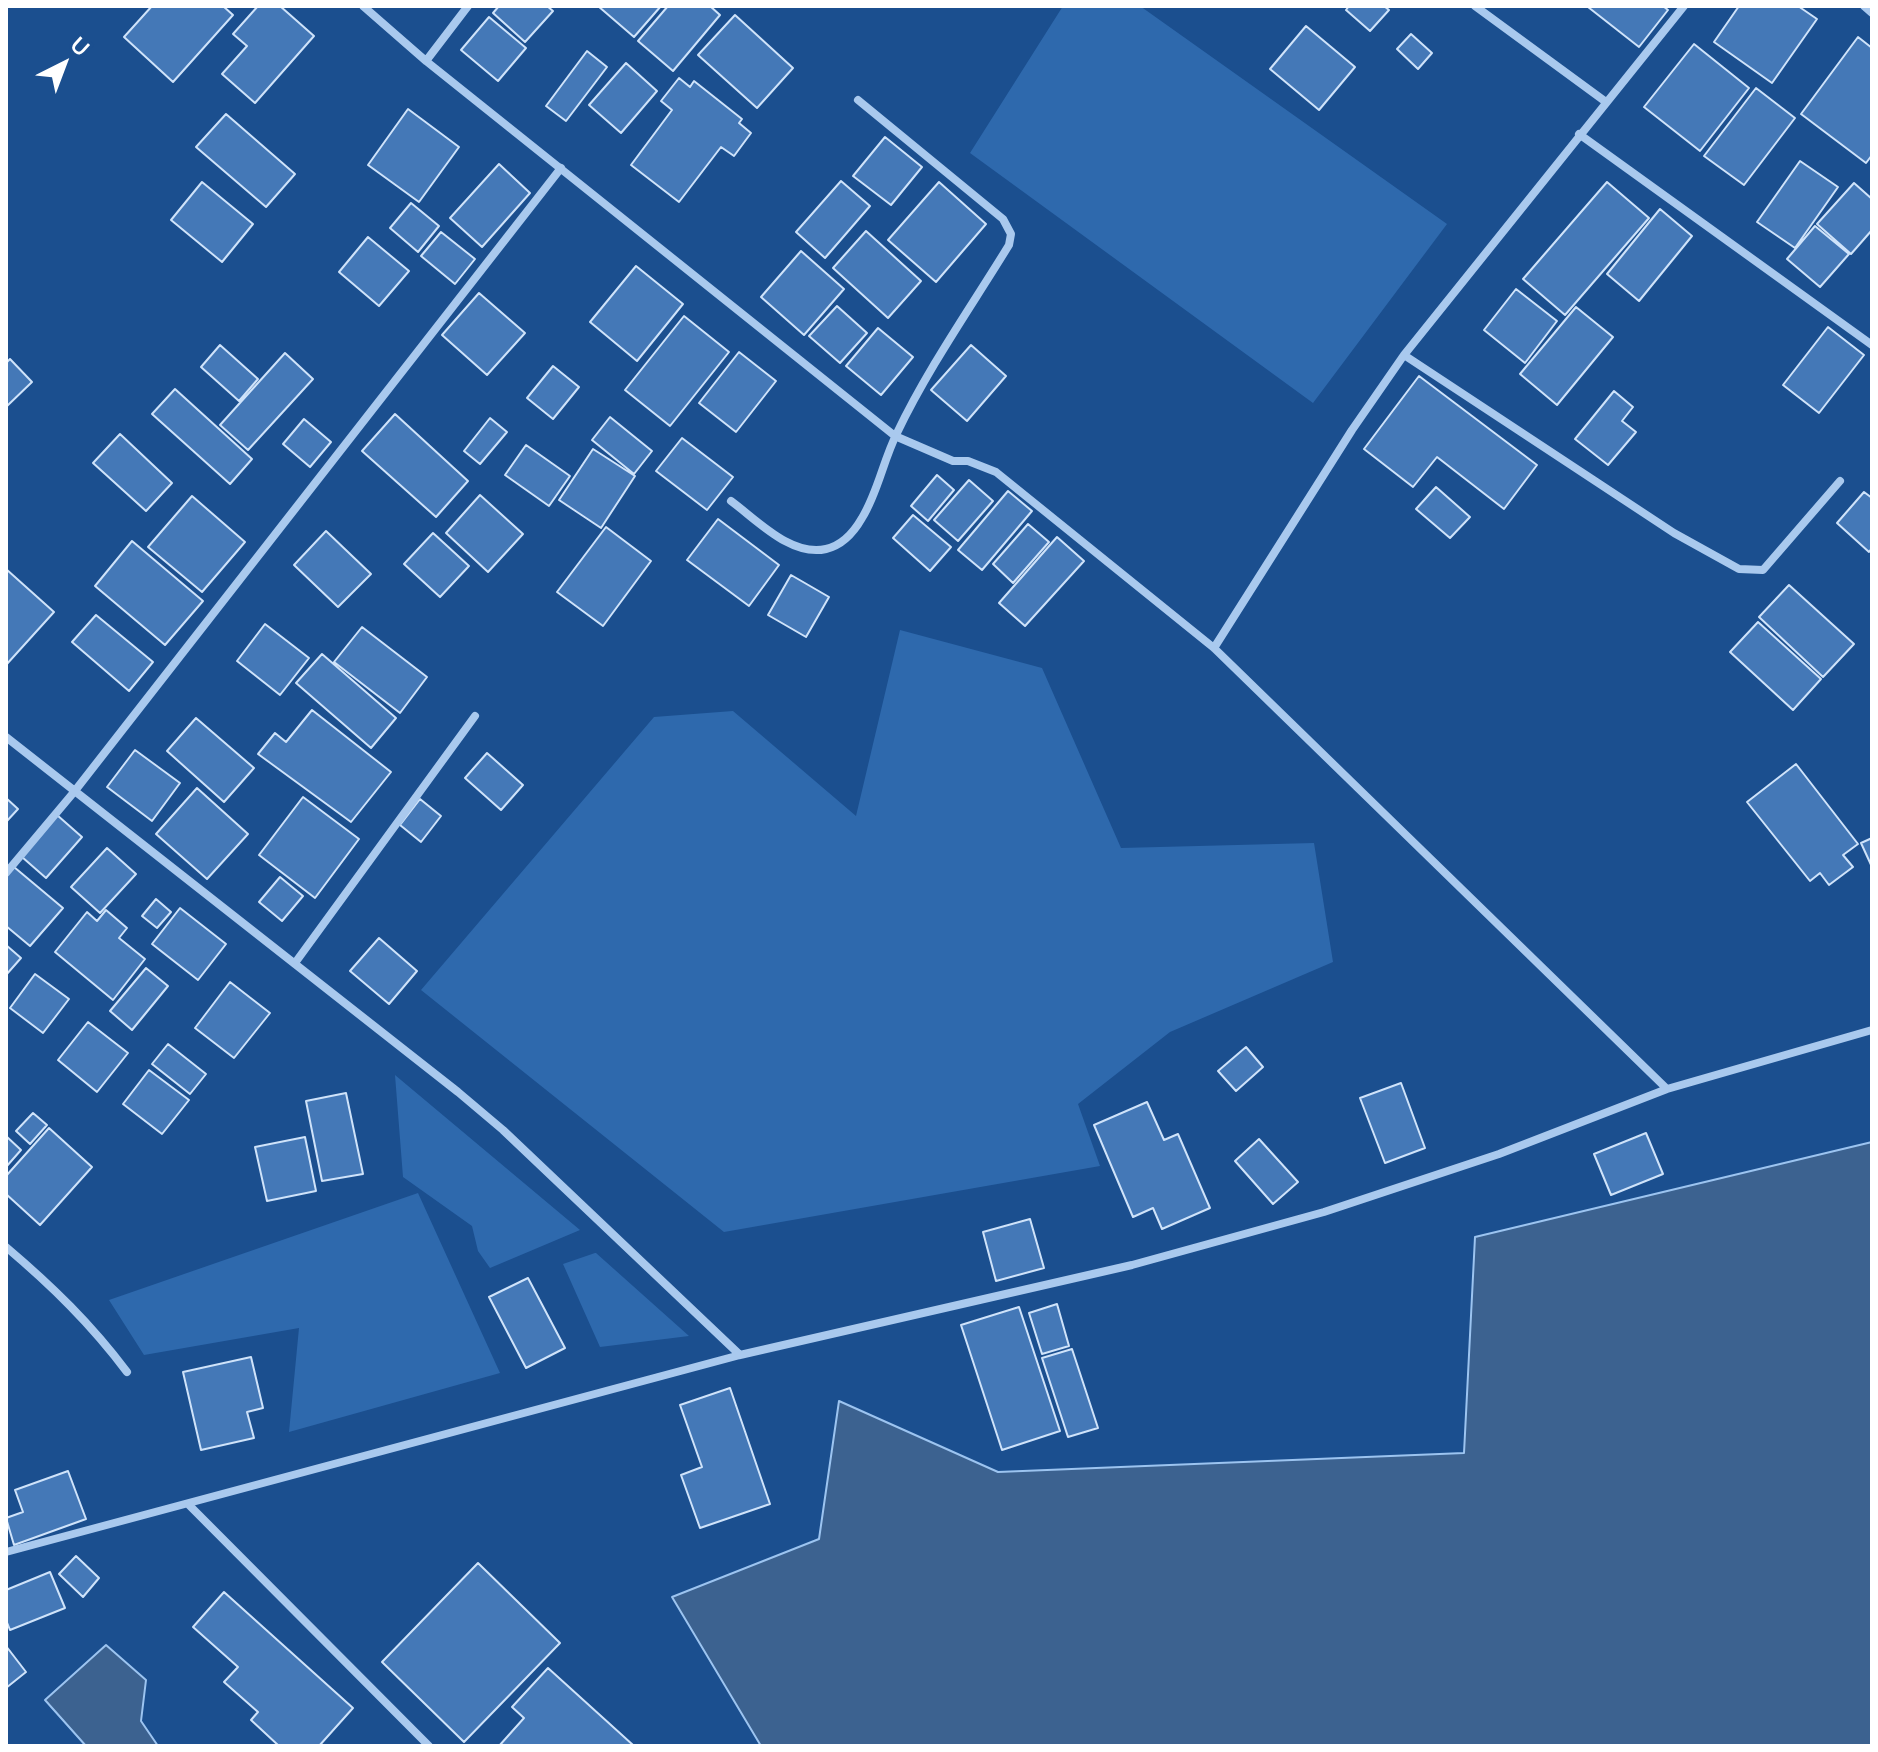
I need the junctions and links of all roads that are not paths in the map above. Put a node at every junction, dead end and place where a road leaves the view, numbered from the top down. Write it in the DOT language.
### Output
graph roads {
  1 [pos="363,6"];
  2 [pos="468,6"];
  3 [pos="1475,6"];
  4 [pos="1684,6"];
  5 [pos="1864,6"];
  6 [pos="1872,13"];
  7 [pos="426,61"];
  8 [pos="858,100"];
  9 [pos="1606,102"];
  10 [pos="1579,134"];
  11 [pos="561,168"];
  12 [pos="1872,345"];
  13 [pos="1404,355"];
  14 [pos="895,436"];
  15 [pos="1840,481"];
  16 [pos="731,501"];
  17 [pos="1214,648"];
  18 [pos="475,716"];
  19 [pos="6,737"];
  20 [pos="74,792"];
  21 [pos="6,873"];
  22 [pos="295,963"];
  23 [pos="1872,1030"];
  24 [pos="1667,1089"];
  25 [pos="6,1247"];
  26 [pos="740,1355"];
  27 [pos="127,1372"];
  28 [pos="189,1505"];
  29 [pos="6,1552"];
  30 [pos="429,1746"];
  1 -- 7 [label="street"];
  2 -- 7 [label="street"];
  3 -- 9 [label="street"];
  4 -- 9 [label="street"];
  5 -- 6 [label="street"];
  7 -- 11 [label="street"];
  8 -- 14 [label="street"];
  9 -- 10 [label="street"];
  10 -- 12 [label="street"];
  10 -- 13 [label="street"];
  11 -- 14 [label="street"];
  11 -- 20 [label="street"];
  13 -- 15 [label="street"];
  13 -- 17 [label="street"];
  14 -- 16 [label="street"];
  14 -- 17 [label="street"];
  17 -- 24 [label="street"];
  18 -- 22 [label="street"];
  19 -- 20 [label="street"];
  20 -- 21 [label="street"];
  20 -- 22 [label="street"];
  22 -- 26 [label="street"];
  23 -- 24 [label="street"];
  24 -- 26 [label="street"];
  25 -- 27 [label="street"];
  26 -- 28 [label="street"];
  28 -- 29 [label="street"];
  28 -- 30 [label="street"];
}
